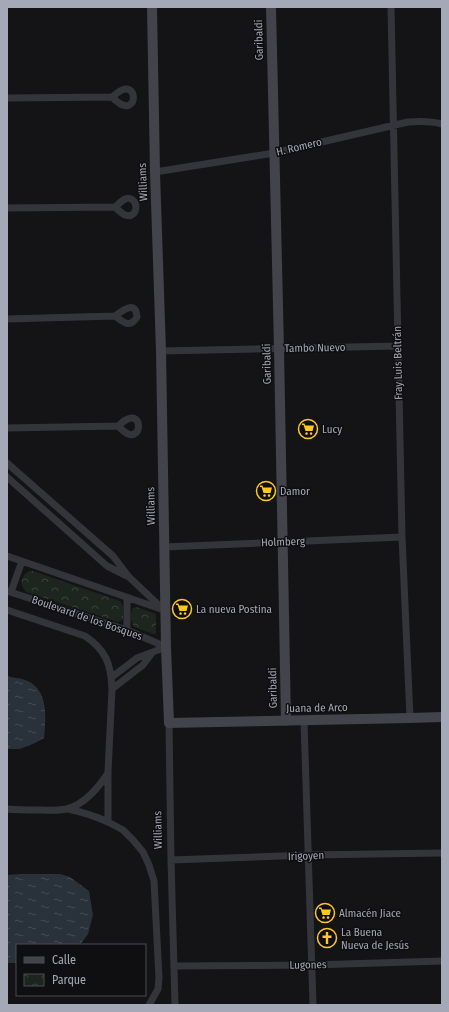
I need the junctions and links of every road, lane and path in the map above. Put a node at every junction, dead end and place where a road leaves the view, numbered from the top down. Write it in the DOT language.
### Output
graph roads {
  1 [pos="152,7"];
  2 [pos="271,7"];
  3 [pos="391,7"];
  4 [pos="112,97"];
  5 [pos="7,98"];
  6 [pos="442,124"];
  7 [pos="393,126"];
  8 [pos="274,153"];
  9 [pos="155,172"];
  10 [pos="115,207"];
  11 [pos="7,208"];
  12 [pos="116,316"];
  13 [pos="7,319"];
  14 [pos="398,346"];
  15 [pos="279,349"];
  16 [pos="161,351"];
  17 [pos="118,426"];
  18 [pos="7,428"];
  19 [pos="7,463"];
  20 [pos="7,477"];
  21 [pos="402,537"];
  22 [pos="283,542"];
  23 [pos="164,546"];
  24 [pos="7,556"];
  25 [pos="22,561"];
  26 [pos="129,577"];
  27 [pos="9,591"];
  28 [pos="127,598"];
  29 [pos="7,610"];
  30 [pos="165,611"];
  31 [pos="127,630"];
  32 [pos="166,647"];
  33 [pos="152,652"];
  34 [pos="112,676"];
  35 [pos="112,689"];
  36 [pos="442,716"];
  37 [pos="410,718"];
  38 [pos="286,721"];
  39 [pos="304,721"];
  40 [pos="169,723"];
  41 [pos="108,772"];
  42 [pos="7,809"];
  43 [pos="68,809"];
  44 [pos="108,822"];
  45 [pos="442,853"];
  46 [pos="308,855"];
  47 [pos="171,860"];
  48 [pos="442,961"];
  49 [pos="312,965"];
  50 [pos="174,966"];
  51 [pos="149,1005"];
  52 [pos="175,1005"];
  53 [pos="313,1005"];
  1 -- 9 [label="street, Williams"];
  2 -- 8 [label="street, Garibaldi"];
  3 -- 7 [label="street, Fray Luis Beltrán"];
  4 -- 5 [label="street"];
  6 -- 7 [label="street, H. Romero"];
  7 -- 8 [label="street, H. Romero"];
  7 -- 14 [label="street, Fray Luis Beltrán"];
  8 -- 9 [label="street, H. Romero"];
  8 -- 15 [label="street, Garibaldi"];
  9 -- 16 [label="street, Williams"];
  10 -- 11 [label="street"];
  12 -- 13 [label="street"];
  14 -- 15 [label="street, Tambo Nuevo"];
  14 -- 21 [label="street, Fray Luis Beltrán"];
  15 -- 16 [label="street, Tambo Nuevo"];
  15 -- 22 [label="street, Garibaldi"];
  16 -- 23 [label="street, Williams"];
  17 -- 18 [label="street"];
  19 -- 26 [label="street"];
  20 -- 26 [label="street"];
  21 -- 22 [label="street, Holmberg"];
  21 -- 37 [label="street, Fray Luis Beltrán"];
  22 -- 23 [label="street, Holmberg"];
  22 -- 38 [label="street, Garibaldi"];
  23 -- 30 [label="street, Williams"];
  24 -- 25 [label="street"];
  25 -- 27 [label="street"];
  25 -- 28 [label="street"];
  26 -- 30 [label="street"];
  27 -- 31 [label="street, Boulevard de los Bosques"];
  28 -- 30 [label="street"];
  28 -- 31 [label="street"];
  29 -- 34 [label="street"];
  30 -- 32 [label="street, Williams"];
  31 -- 32 [label="street, Boulevard de los Bosques"];
  32 -- 33 [label="street"];
  32 -- 40 [label="street, Williams"];
  33 -- 34 [label="street"];
  33 -- 35 [label="street"];
  34 -- 35 [label="street"];
  35 -- 41 [label="street"];
  36 -- 37 [label="street, Juana de Arco"];
  37 -- 39 [label="street, Juana de Arco"];
  38 -- 39 [label="street, Juana de Arco"];
  38 -- 40 [label="street, Juana de Arco"];
  39 -- 46 [label="street"];
  40 -- 47 [label="street, Williams"];
  41 -- 43 [label="street"];
  41 -- 44 [label="street"];
  42 -- 43 [label="street"];
  43 -- 44 [label="street"];
  44 -- 51 [label="street"];
  45 -- 46 [label="street, Irigoyen"];
  46 -- 47 [label="street, Irigoyen"];
  46 -- 49 [label="street"];
  47 -- 50 [label="street, Williams"];
  48 -- 49 [label="street, Lugones"];
  49 -- 50 [label="street, Lugones"];
  49 -- 53 [label="street"];
  50 -- 52 [label="street, Williams"];
}
